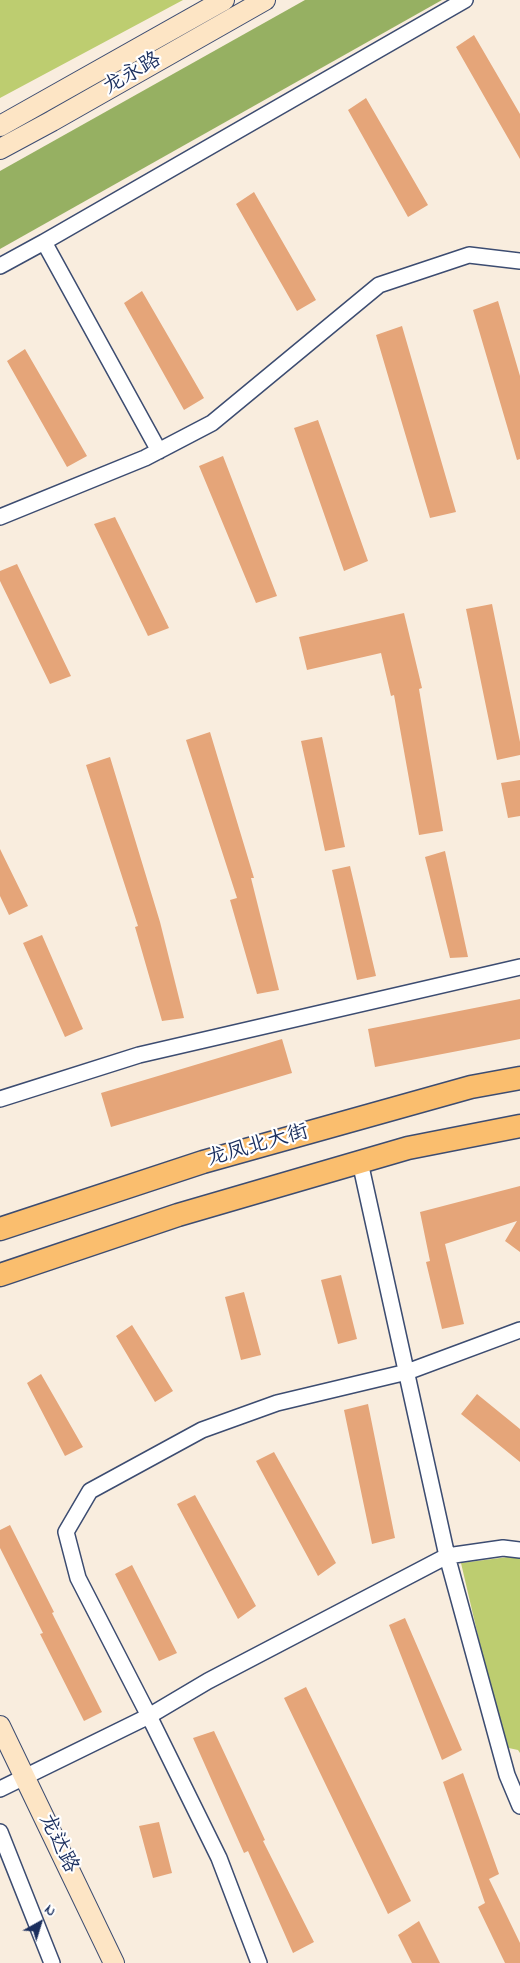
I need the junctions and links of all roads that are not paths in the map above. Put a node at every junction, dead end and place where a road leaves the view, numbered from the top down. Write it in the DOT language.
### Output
graph roads {
  1 [pos="224,0"];
  2 [pos="265,0"];
  3 [pos="465,0"];
  4 [pos="0,126"];
  5 [pos="0,149"];
  6 [pos="44,242"];
  7 [pos="520,261"];
  8 [pos="0,266"];
  9 [pos="159,451"];
  10 [pos="0,517"];
  11 [pos="520,967"];
  12 [pos="520,1078"];
  13 [pos="0,1099"];
  14 [pos="520,1126"];
  15 [pos="360,1162"];
  16 [pos="0,1229"];
  17 [pos="0,1275"];
  18 [pos="520,1330"];
  19 [pos="407,1372"];
  20 [pos="520,1550"];
  21 [pos="447,1556"];
  22 [pos="149,1716"];
  23 [pos="0,1726"];
  24 [pos="25,1777"];
  25 [pos="0,1789"];
  26 [pos="520,1806"];
  27 [pos="0,1832"];
  28 [pos="52,1963"];
  29 [pos="114,1963"];
  30 [pos="259,1963"];
  1 -- 4 [label="main road, 龙永路"];
  2 -- 5 [label="main road, 龙永路"];
  3 -- 6 [label="street"];
  6 -- 8 [label="street"];
  6 -- 9 [label="street"];
  7 -- 9 [label="street"];
  9 -- 10 [label="street"];
  11 -- 13 [label="street"];
  12 -- 16 [label="main road, 龙凤北大街"];
  14 -- 15 [label="main road, 龙凤北大街"];
  15 -- 17 [label="main road, 龙凤北大街"];
  15 -- 19 [label="street"];
  18 -- 19 [label="street"];
  19 -- 21 [label="street"];
  19 -- 22 [label="street"];
  20 -- 21 [label="street"];
  21 -- 22 [label="street"];
  21 -- 26 [label="street"];
  22 -- 24 [label="street"];
  22 -- 30 [label="street"];
  23 -- 24 [label="main road, 龙达路"];
  24 -- 25 [label="street"];
  24 -- 29 [label="main road, 龙达路"];
  27 -- 28 [label="street"];
}
